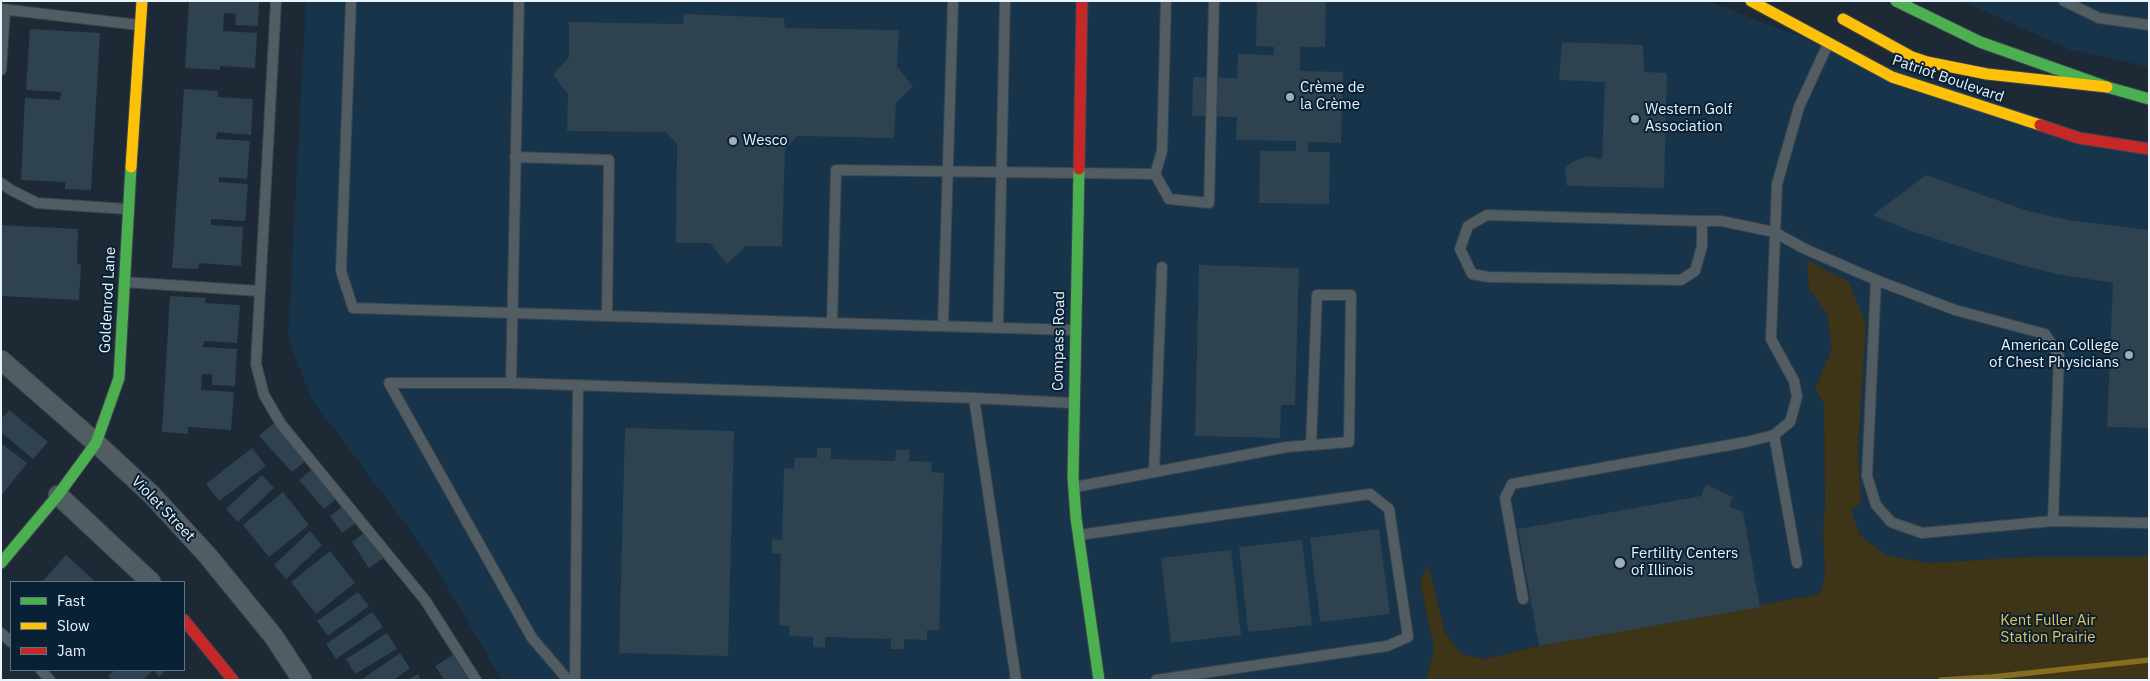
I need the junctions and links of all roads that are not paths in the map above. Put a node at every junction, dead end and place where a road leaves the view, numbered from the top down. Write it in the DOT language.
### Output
graph roads {
  1 [pos="142,1"];
  2 [pos="276,1"];
  3 [pos="351,1"];
  4 [pos="519,1"];
  5 [pos="953,1"];
  6 [pos="1005,1"];
  7 [pos="1082,1"];
  8 [pos="1166,1"];
  9 [pos="1214,1"];
  10 [pos="1751,1"];
  11 [pos="1896,1"];
  12 [pos="2064,1"];
  13 [pos="3,10"];
  14 [pos="140,25"];
  15 [pos="2149,25"];
  16 [pos="1837,27"];
  17 [pos="1,70"];
  18 [pos="2107,87"];
  19 [pos="2149,99"];
  20 [pos="2149,149"];
  21 [pos="515,157"];
  22 [pos="948,170"];
  23 [pos="1002,172"];
  24 [pos="1078,174"];
  25 [pos="1155,174"];
  26 [pos="1,182"];
  27 [pos="129,209"];
  28 [pos="1702,221"];
  29 [pos="1774,232"];
  30 [pos="1162,267"];
  31 [pos="1876,280"];
  32 [pos="123,282"];
  33 [pos="259,291"];
  34 [pos="511,313"];
  35 [pos="607,316"];
  36 [pos="832,323"];
  37 [pos="943,325"];
  38 [pos="998,328"];
  39 [pos="1075,330"];
  40 [pos="1,360"];
  41 [pos="511,383"];
  42 [pos="578,385"];
  43 [pos="974,398"];
  44 [pos="1073,403"];
  45 [pos="1774,435"];
  46 [pos="96,443"];
  47 [pos="1311,445"];
  48 [pos="1154,472"];
  49 [pos="1074,487"];
  50 [pos="58,495"];
  51 [pos="2053,520"];
  52 [pos="2149,523"];
  53 [pos="1078,535"];
  54 [pos="1797,563"];
  55 [pos="1,564"];
  56 [pos="150,581"];
  57 [pos="1523,599"];
  58 [pos="185,621"];
  59 [pos="233,680"];
  60 [pos="302,680"];
  61 [pos="476,680"];
  62 [pos="568,680"];
  63 [pos="575,680"];
  64 [pos="1016,680"];
  65 [pos="1099,680"];
  66 [pos="1156,680"];
  1 -- 14 [label="street, Goldenrod Lane"];
  2 -- 33 [label="lane"];
  3 -- 34 [label="lane"];
  4 -- 21 [label="lane"];
  5 -- 22 [label="lane"];
  6 -- 23 [label="lane"];
  7 -- 24 [label="street, Compass Road"];
  8 -- 25 [label="lane"];
  9 -- 25 [label="lane"];
  10 -- 16 [label="street, Patriot Boulevard"];
  11 -- 18 [label="street"];
  12 -- 15 [label="lane"];
  13 -- 14 [label="lane"];
  13 -- 17 [label="lane"];
  14 -- 27 [label="street, Goldenrod Lane"];
  16 -- 18 [label="street"];
  16 -- 20 [label="street, Patriot Boulevard"];
  16 -- 29 [label="lane"];
  18 -- 19 [label="street"];
  21 -- 34 [label="lane"];
  21 -- 35 [label="lane"];
  22 -- 23 [label="lane"];
  22 -- 36 [label="lane"];
  22 -- 37 [label="lane"];
  23 -- 24 [label="lane"];
  23 -- 38 [label="lane"];
  24 -- 25 [label="lane"];
  24 -- 39 [label="street, Compass Road"];
  26 -- 27 [label="lane"];
  27 -- 32 [label="street, Goldenrod Lane"];
  28 -- 28 [label="lane"];
  28 -- 29 [label="lane"];
  29 -- 31 [label="lane"];
  29 -- 45 [label="lane"];
  30 -- 48 [label="lane"];
  31 -- 51 [label="lane"];
  31 -- 51 [label="lane"];
  32 -- 33 [label="lane"];
  32 -- 46 [label="street, Goldenrod Lane"];
  33 -- 61 [label="lane"];
  34 -- 35 [label="lane"];
  34 -- 41 [label="lane"];
  35 -- 36 [label="lane"];
  36 -- 37 [label="lane"];
  37 -- 38 [label="lane"];
  38 -- 39 [label="lane"];
  39 -- 44 [label="street, Compass Road"];
  40 -- 46 [label="street, Violet Street"];
  41 -- 42 [label="lane"];
  41 -- 62 [label="lane"];
  42 -- 43 [label="lane"];
  42 -- 63 [label="lane"];
  43 -- 44 [label="lane"];
  43 -- 64 [label="lane"];
  44 -- 49 [label="street, Compass Road"];
  45 -- 54 [label="lane"];
  45 -- 57 [label="lane"];
  46 -- 50 [label="street, Goldenrod Lane"];
  46 -- 60 [label="street, Violet Street"];
  47 -- 47 [label="lane"];
  47 -- 48 [label="lane"];
  48 -- 49 [label="lane"];
  49 -- 53 [label="street, Compass Road"];
  50 -- 55 [label="street, Goldenrod Lane"];
  50 -- 56 [label="street"];
  51 -- 52 [label="lane"];
  53 -- 65 [label="street, Compass Road"];
  53 -- 66 [label="lane"];
  58 -- 59 [label="street"];
}
